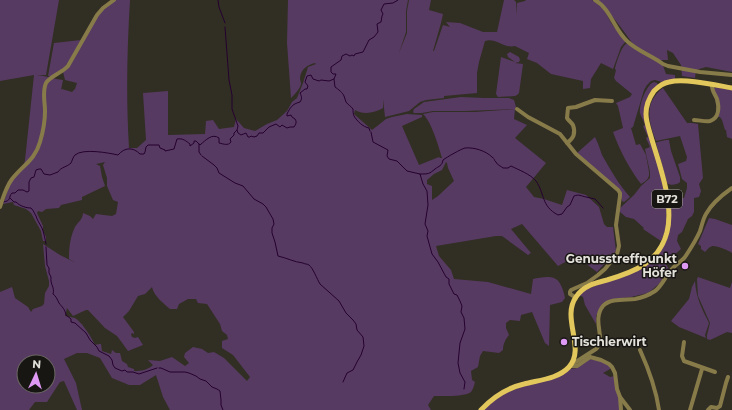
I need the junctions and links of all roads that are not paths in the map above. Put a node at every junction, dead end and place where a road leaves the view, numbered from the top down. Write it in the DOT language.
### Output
graph roads {
  1 [pos="114,0"];
  2 [pos="595,0"];
  3 [pos="732,75"];
  4 [pos="712,84"];
  5 [pos="732,88"];
  6 [pos="612,101"];
  7 [pos="517,109"];
  8 [pos="694,120"];
  9 [pos="568,143"];
  10 [pos="732,188"];
  11 [pos="0,206"];
  12 [pos="575,297"];
  13 [pos="684,342"];
  14 [pos="640,350"];
  15 [pos="569,366"];
  16 [pos="702,368"];
  17 [pos="715,372"];
  18 [pos="728,377"];
  19 [pos="620,397"];
  20 [pos="481,410"];
  21 [pos="622,410"];
  22 [pos="630,410"];
  23 [pos="659,410"];
  24 [pos="690,410"];
  25 [pos="708,410"];
  1 -- 11 [label="street"];
  2 -- 3 [label="street"];
  4 -- 5 [label="main road, B72"];
  4 -- 8 [label="street"];
  4 -- 12 [label="main road, B72"];
  6 -- 9 [label="street"];
  7 -- 9 [label="street"];
  9 -- 12 [label="street"];
  10 -- 15 [label="street"];
  12 -- 15 [label="main road"];
  13 -- 16 [label="street"];
  14 -- 23 [label="street"];
  15 -- 19 [label="street"];
  15 -- 20 [label="main road"];
  16 -- 17 [label="street"];
  16 -- 24 [label="street"];
  18 -- 25 [label="street"];
  19 -- 21 [label="street"];
  19 -- 22 [label="street"];
}
